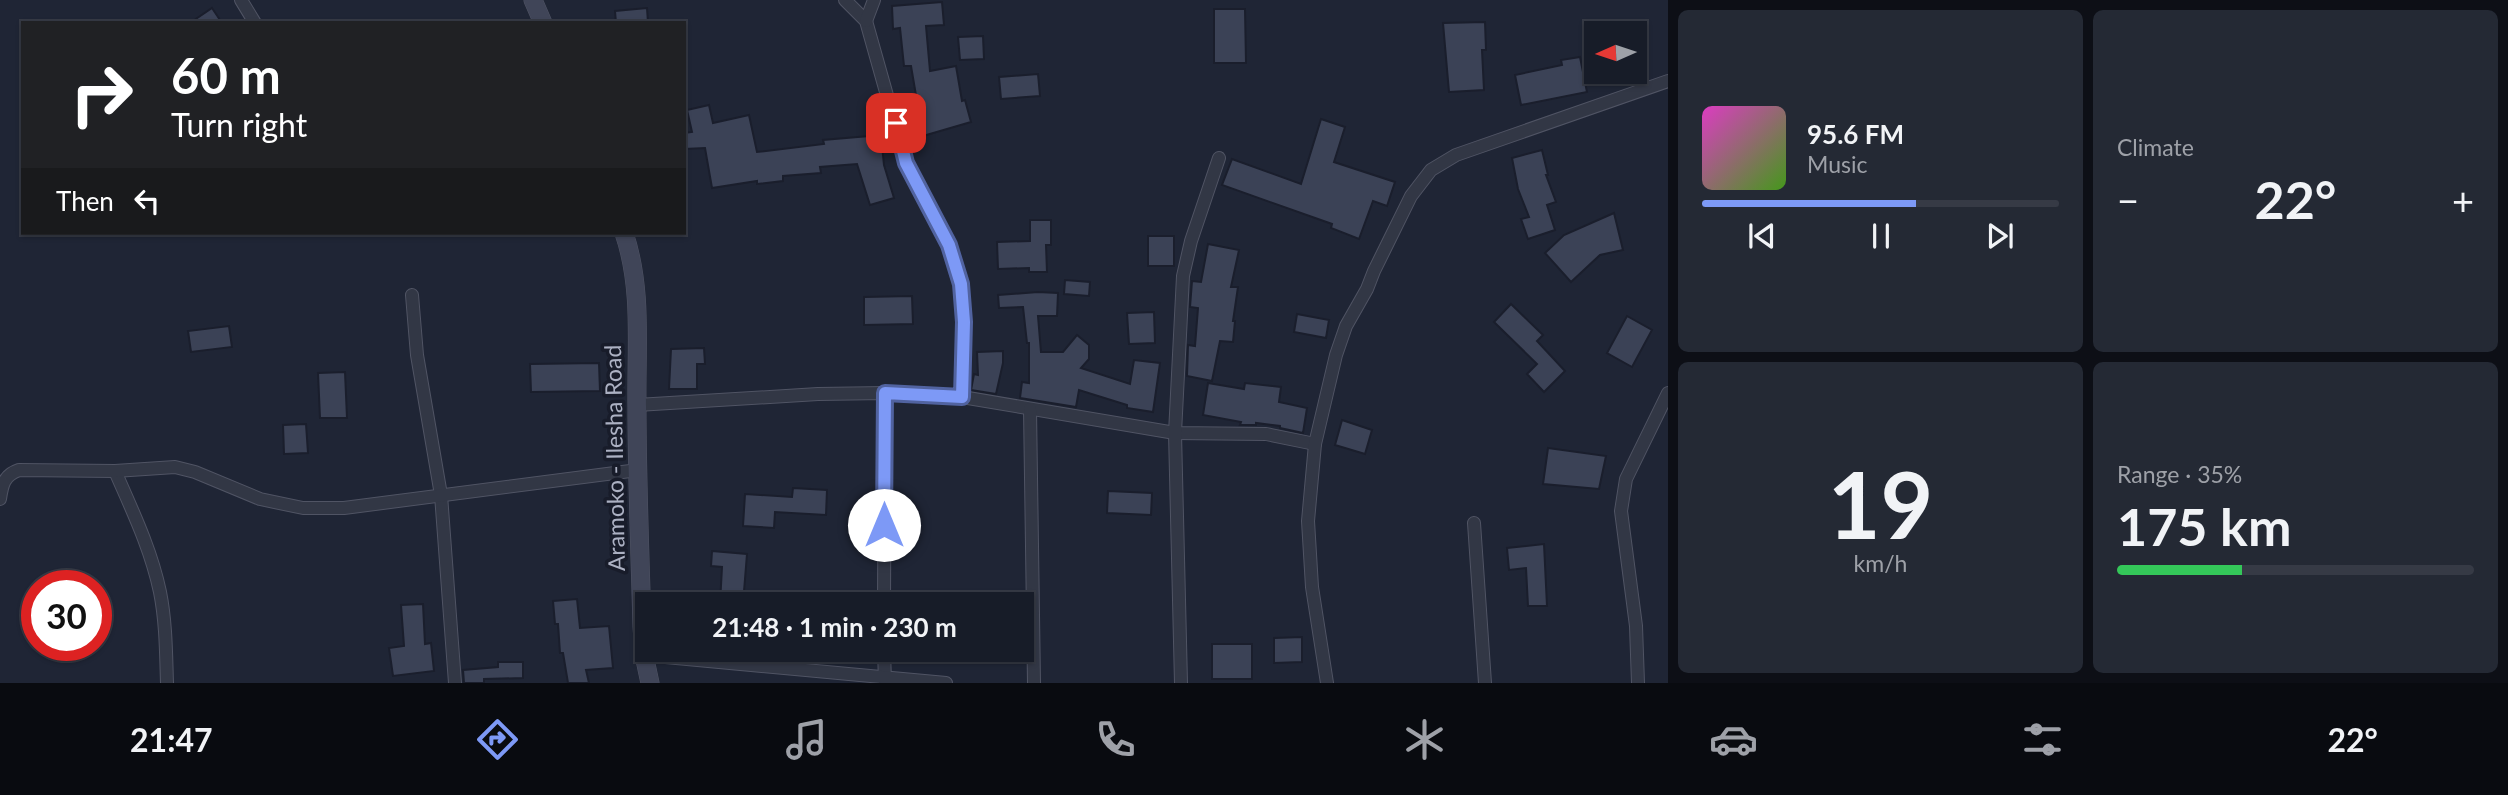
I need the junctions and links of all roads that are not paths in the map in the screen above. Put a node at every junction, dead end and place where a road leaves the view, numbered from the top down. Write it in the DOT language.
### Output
graph roads {
  1 [pos="241,0"];
  2 [pos="533,0"];
  3 [pos="845,0"];
  4 [pos="874,0"];
  5 [pos="254,21"];
  6 [pos="542,21"];
  7 [pos="866,21"];
  8 [pos="1668,80"];
  9 [pos="1219,158"];
  10 [pos="625,235"];
  11 [pos="412,295"];
  12 [pos="885,393"];
  13 [pos="1668,393"];
  14 [pos="962,397"];
  15 [pos="636,405"];
  16 [pos="1030,409"];
  17 [pos="1175,433"];
  18 [pos="1315,443"];
  19 [pos="638,470"];
  20 [pos="115,471"];
  21 [pos="441,495"];
  22 [pos="0,499"];
  23 [pos="1474,523"];
  24 [pos="642,592"];
  25 [pos="884,592"];
  26 [pos="646,662"];
  27 [pos="711,662"];
  28 [pos="884,662"];
  29 [pos="884,680"];
  30 [pos="167,683"];
  31 [pos="455,683"];
  32 [pos="650,683"];
  33 [pos="946,683"];
  34 [pos="1034,683"];
  35 [pos="1181,683"];
  36 [pos="1326,683"];
  37 [pos="1485,683"];
  38 [pos="1638,683"];
  1 -- 5 [label="street"];
  2 -- 6 [label="main road"];
  3 -- 7 [label="street"];
  4 -- 7 [label="street"];
  7 -- 14 [label="street"];
  8 -- 18 [label="street"];
  9 -- 17 [label="street"];
  10 -- 15 [label="main road, Aramoko - Ilesha Road"];
  11 -- 21 [label="street"];
  12 -- 14 [label="street"];
  12 -- 15 [label="street"];
  12 -- 25 [label="street"];
  13 -- 38 [label="street"];
  14 -- 16 [label="street"];
  15 -- 19 [label="main road, Aramoko - Ilesha Road"];
  16 -- 17 [label="street"];
  16 -- 34 [label="street"];
  17 -- 18 [label="street"];
  17 -- 35 [label="street"];
  18 -- 36 [label="street"];
  19 -- 21 [label="street"];
  19 -- 24 [label="main road, Aramoko - Ilesha Road"];
  20 -- 21 [label="street"];
  20 -- 22 [label="street"];
  20 -- 30 [label="street"];
  21 -- 31 [label="street"];
  23 -- 37 [label="street"];
  26 -- 32 [label="main road, Aramoko - Ilesha Road"];
  27 -- 29 [label="street"];
  28 -- 29 [label="street"];
  29 -- 33 [label="street"];
}
